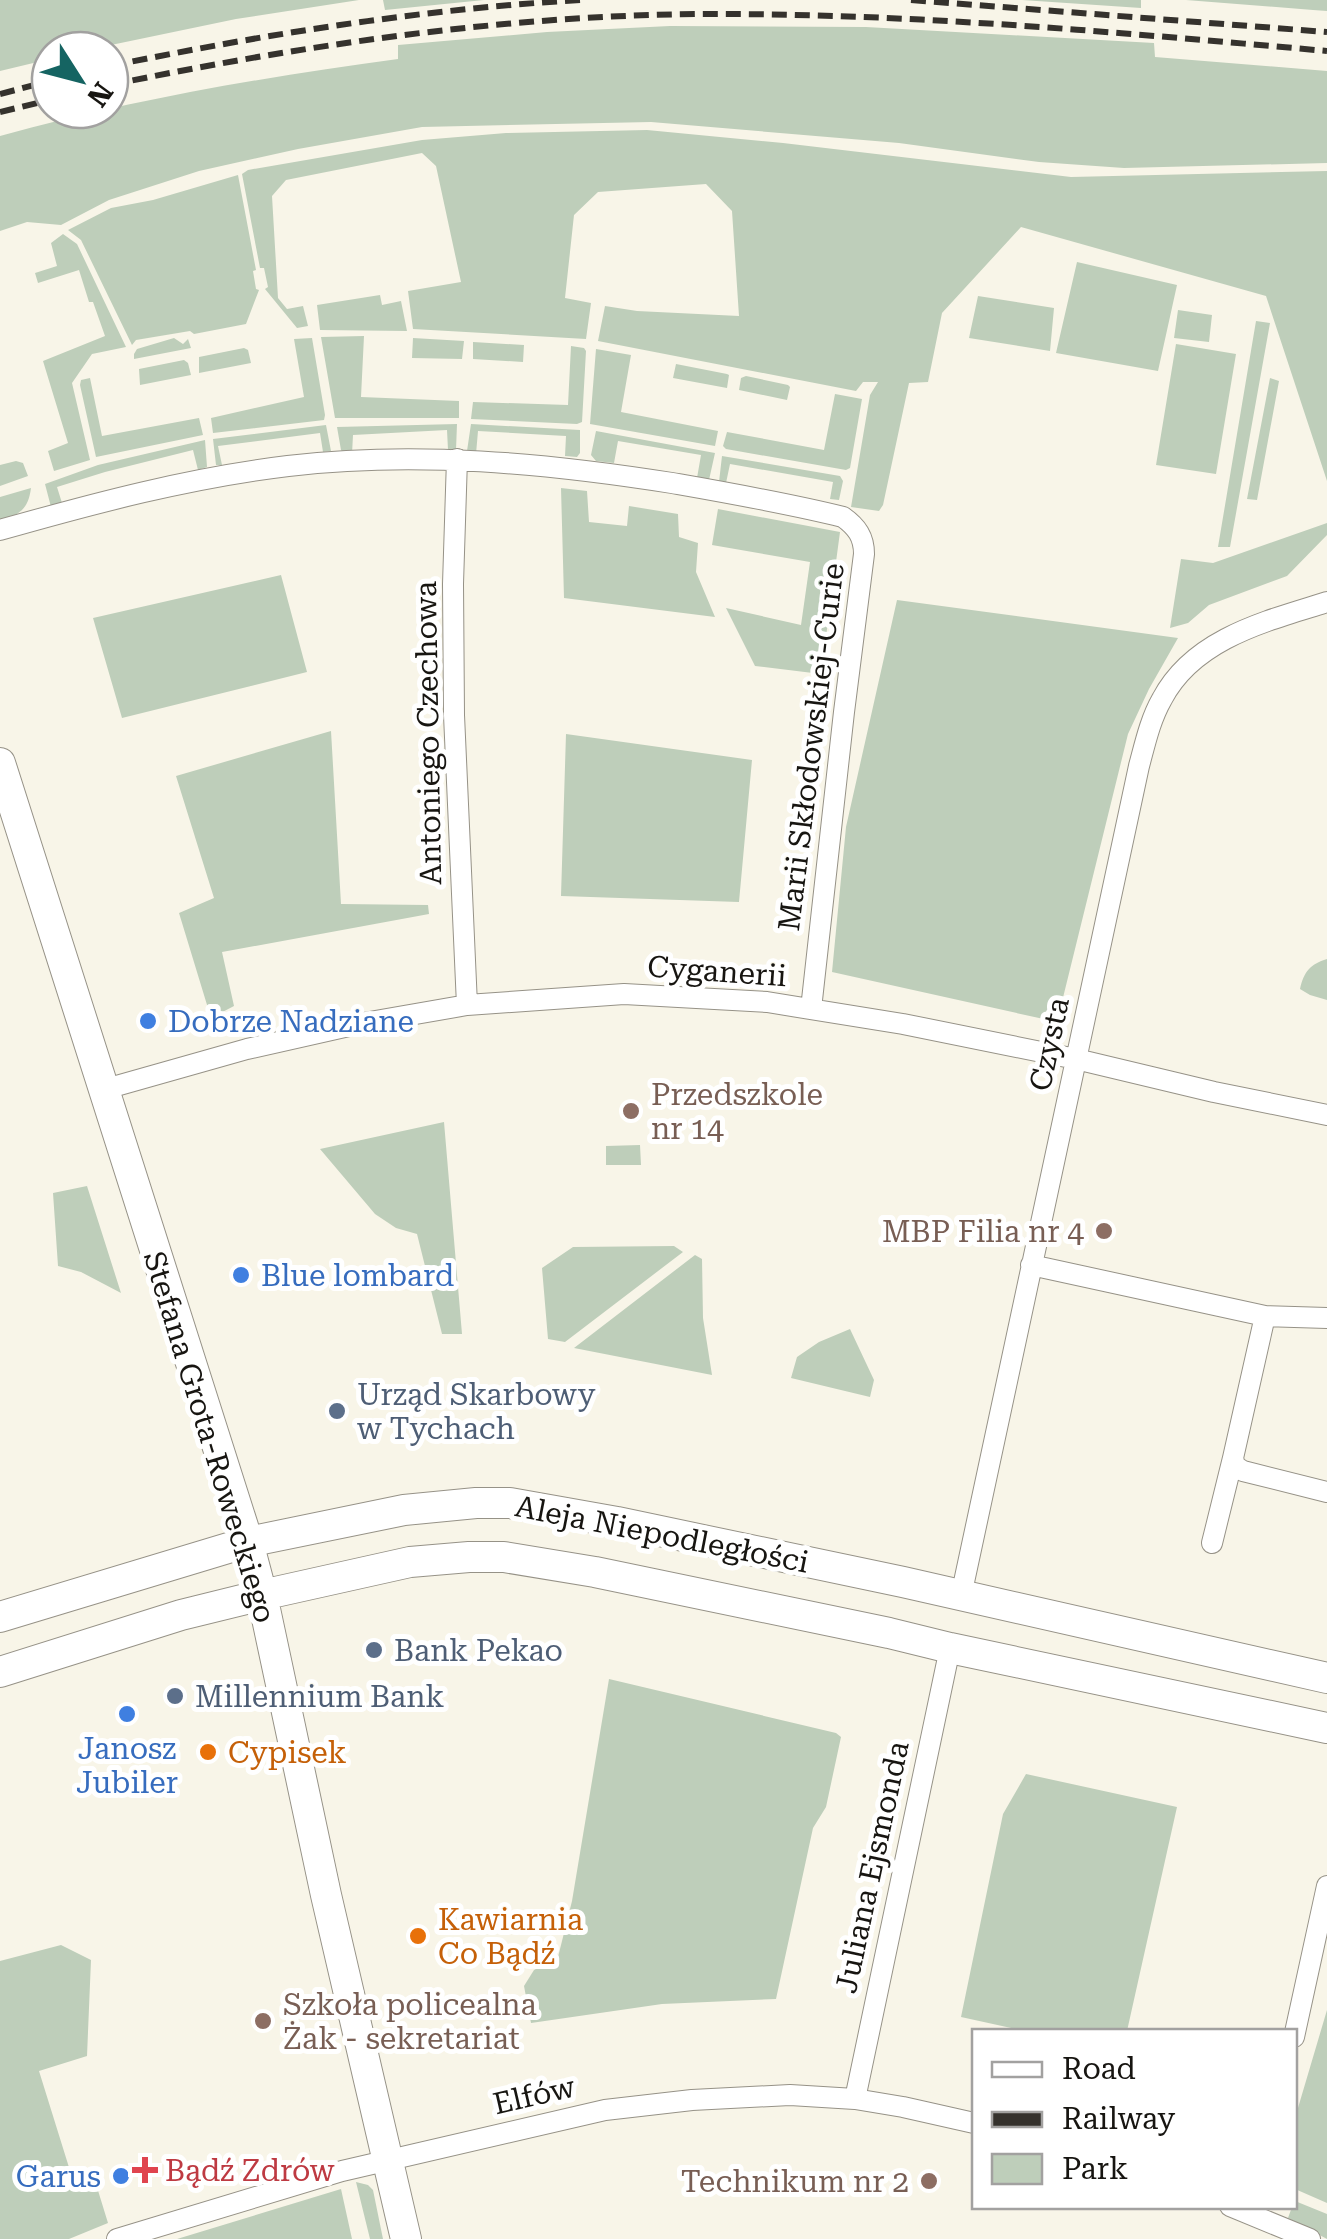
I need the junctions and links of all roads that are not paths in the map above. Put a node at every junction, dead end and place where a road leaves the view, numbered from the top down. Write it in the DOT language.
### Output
graph roads {
  1 [pos="457,459"];
  2 [pos="0,530"];
  3 [pos="1327,602"];
  4 [pos="0,763"];
  5 [pos="467,1005"];
  6 [pos="812,1008"];
  7 [pos="1076,1059"];
  8 [pos="102,1090"];
  9 [pos="1327,1115"];
  10 [pos="1031,1265"];
  11 [pos="1265,1316"];
  12 [pos="1327,1318"];
  13 [pos="1233,1458"];
  14 [pos="1327,1492"];
  15 [pos="248,1542"];
  16 [pos="1212,1543"];
  17 [pos="902,1582"];
  18 [pos="262,1594"];
  19 [pos="961,1596"];
  20 [pos="1027,1612"];
  21 [pos="0,1617"];
  22 [pos="889,1633"];
  23 [pos="950,1648"];
  24 [pos="1003,1660"];
  25 [pos="0,1672"];
  26 [pos="1315,1675"];
  27 [pos="1314,1725"];
  28 [pos="1327,1886"];
  29 [pos="1296,2029"];
  30 [pos="855,2099"];
  31 [pos="972,2124"];
  32 [pos="388,2159"];
  33 [pos="1240,2209"];
  34 [pos="117,2239"];
  35 [pos="406,2239"];
  36 [pos="1310,2239"];
  1 -- 2 [label="street, Marii Skłodowskiej-Curie"];
  1 -- 5 [label="street, Antoniego Czechowa"];
  1 -- 6 [label="street, Marii Skłodowskiej-Curie"];
  3 -- 7 [label="street, Czysta"];
  4 -- 8 [label="street, Stefana Grota-Roweckiego"];
  5 -- 6 [label="street, Cyganerii"];
  5 -- 8 [label="street, Cyganerii"];
  6 -- 7 [label="street, Cyganerii"];
  7 -- 9 [label="street, Cyganerii"];
  7 -- 10 [label="street, Czysta"];
  8 -- 15 [label="street, Stefana Grota-Roweckiego"];
  10 -- 11 [label="street"];
  10 -- 19 [label="street, Czysta"];
  11 -- 12 [label="street"];
  11 -- 13 [label="street"];
  13 -- 14 [label="street"];
  13 -- 16 [label="street"];
  15 -- 17 [label="street, Aleja Niepodległości"];
  15 -- 18 [label="street, Stefana Grota-Roweckiego"];
  15 -- 21 [label="street, Aleja Niepodległości"];
  17 -- 19 [label="street, Aleja Niepodległości"];
  17 -- 22 [label="street"];
  18 -- 22 [label="street, Aleja Niepodległości"];
  18 -- 25 [label="street, Aleja Niepodległości"];
  18 -- 32 [label="street, Stefana Grota-Roweckiego"];
  19 -- 20 [label="street, Aleja Niepodległości"];
  20 -- 24 [label="street"];
  20 -- 26 [label="street, Aleja Niepodległości"];
  22 -- 23 [label="street, Aleja Niepodległości"];
  23 -- 24 [label="street, Aleja Niepodległości"];
  23 -- 30 [label="street, Juliana Ejsmonda"];
  24 -- 27 [label="street, Aleja Niepodległości"];
  26 -- 27 [label="street"];
  28 -- 29 [label="street"];
  30 -- 31 [label="street, Elfów"];
  30 -- 32 [label="street, Elfów"];
  32 -- 34 [label="street, Elfów"];
  32 -- 35 [label="street, Stefana Grota-Roweckiego"];
  33 -- 36 [label="street"];
}
